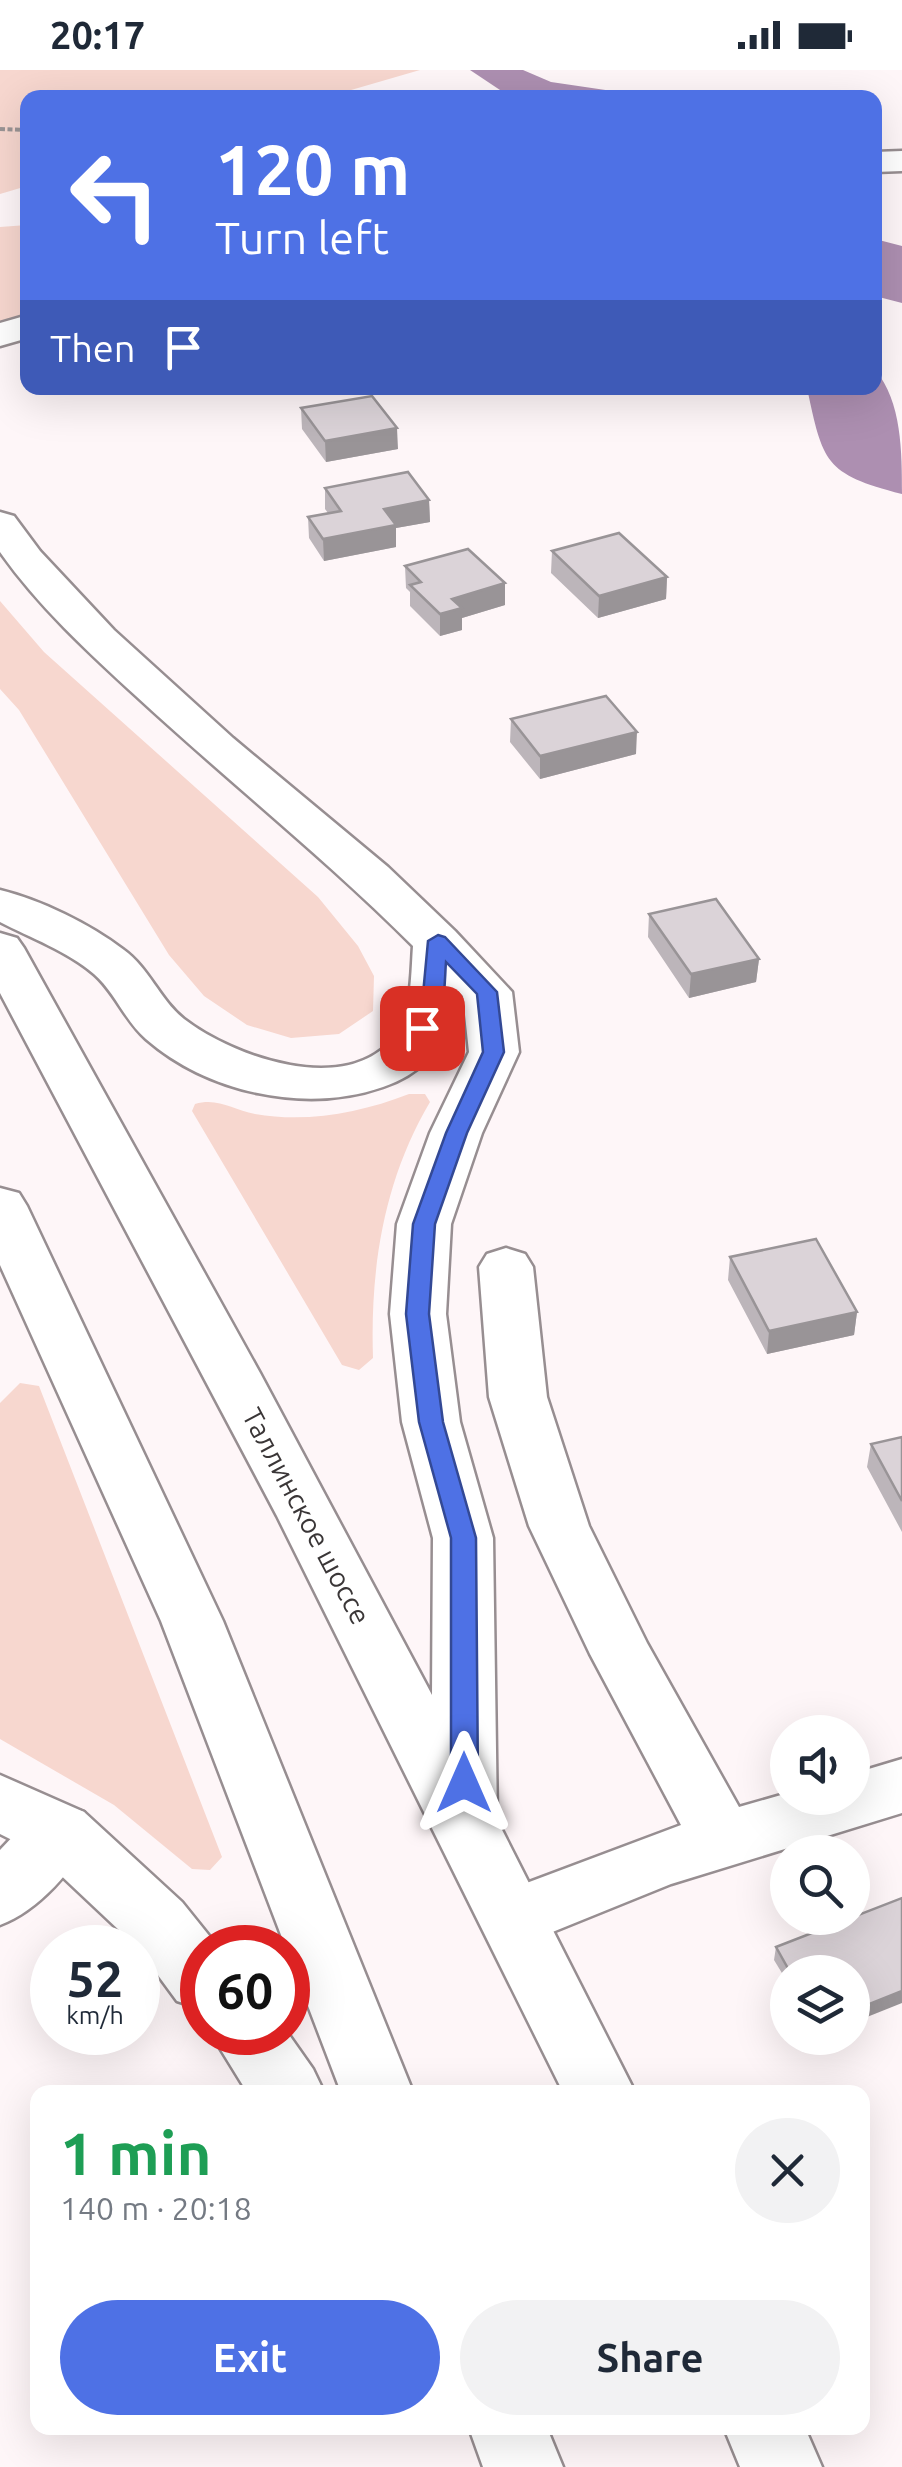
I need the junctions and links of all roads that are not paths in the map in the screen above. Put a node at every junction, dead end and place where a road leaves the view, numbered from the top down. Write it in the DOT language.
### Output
graph roads {
  1 [pos="0,524"];
  2 [pos="0,904"];
  3 [pos="438,941"];
  4 [pos="0,948"];
  5 [pos="0,1206"];
  6 [pos="506,1268"];
  7 [pos="902,1786"];
  8 [pos="0,1803"];
  9 [pos="465,1818"];
  10 [pos="60,1832"];
  11 [pos="723,1840"];
  12 [pos="0,1896"];
  13 [pos="514,1918"];
  14 [pos="180,1951"];
  15 [pos="261,2055"];
  16 [pos="283,2085"];
  17 [pos="374,2085"];
  18 [pos="596,2085"];
  19 [pos="511,2435"];
  20 [pos="766,2435"];
  21 [pos="524,2467"];
  22 [pos="782,2467"];
  1 -- 3 [label="main road"];
  2 -- 3 [label="main road"];
  3 -- 9 [label="main road"];
  4 -- 9 [label="main road, Таллинское шоссе"];
  5 -- 17 [label="main road"];
  6 -- 11 [label="main road"];
  7 -- 11 [label="main road"];
  8 -- 10 [label="main road"];
  9 -- 13 [label="main road, Таллинское шоссе"];
  10 -- 12 [label="main road"];
  10 -- 14 [label="main road"];
  11 -- 13 [label="main road"];
  13 -- 18 [label="main road, Таллинское шоссе"];
  15 -- 16 [label="main road"];
  19 -- 21 [label="main road"];
  20 -- 22 [label="main road"];
}
